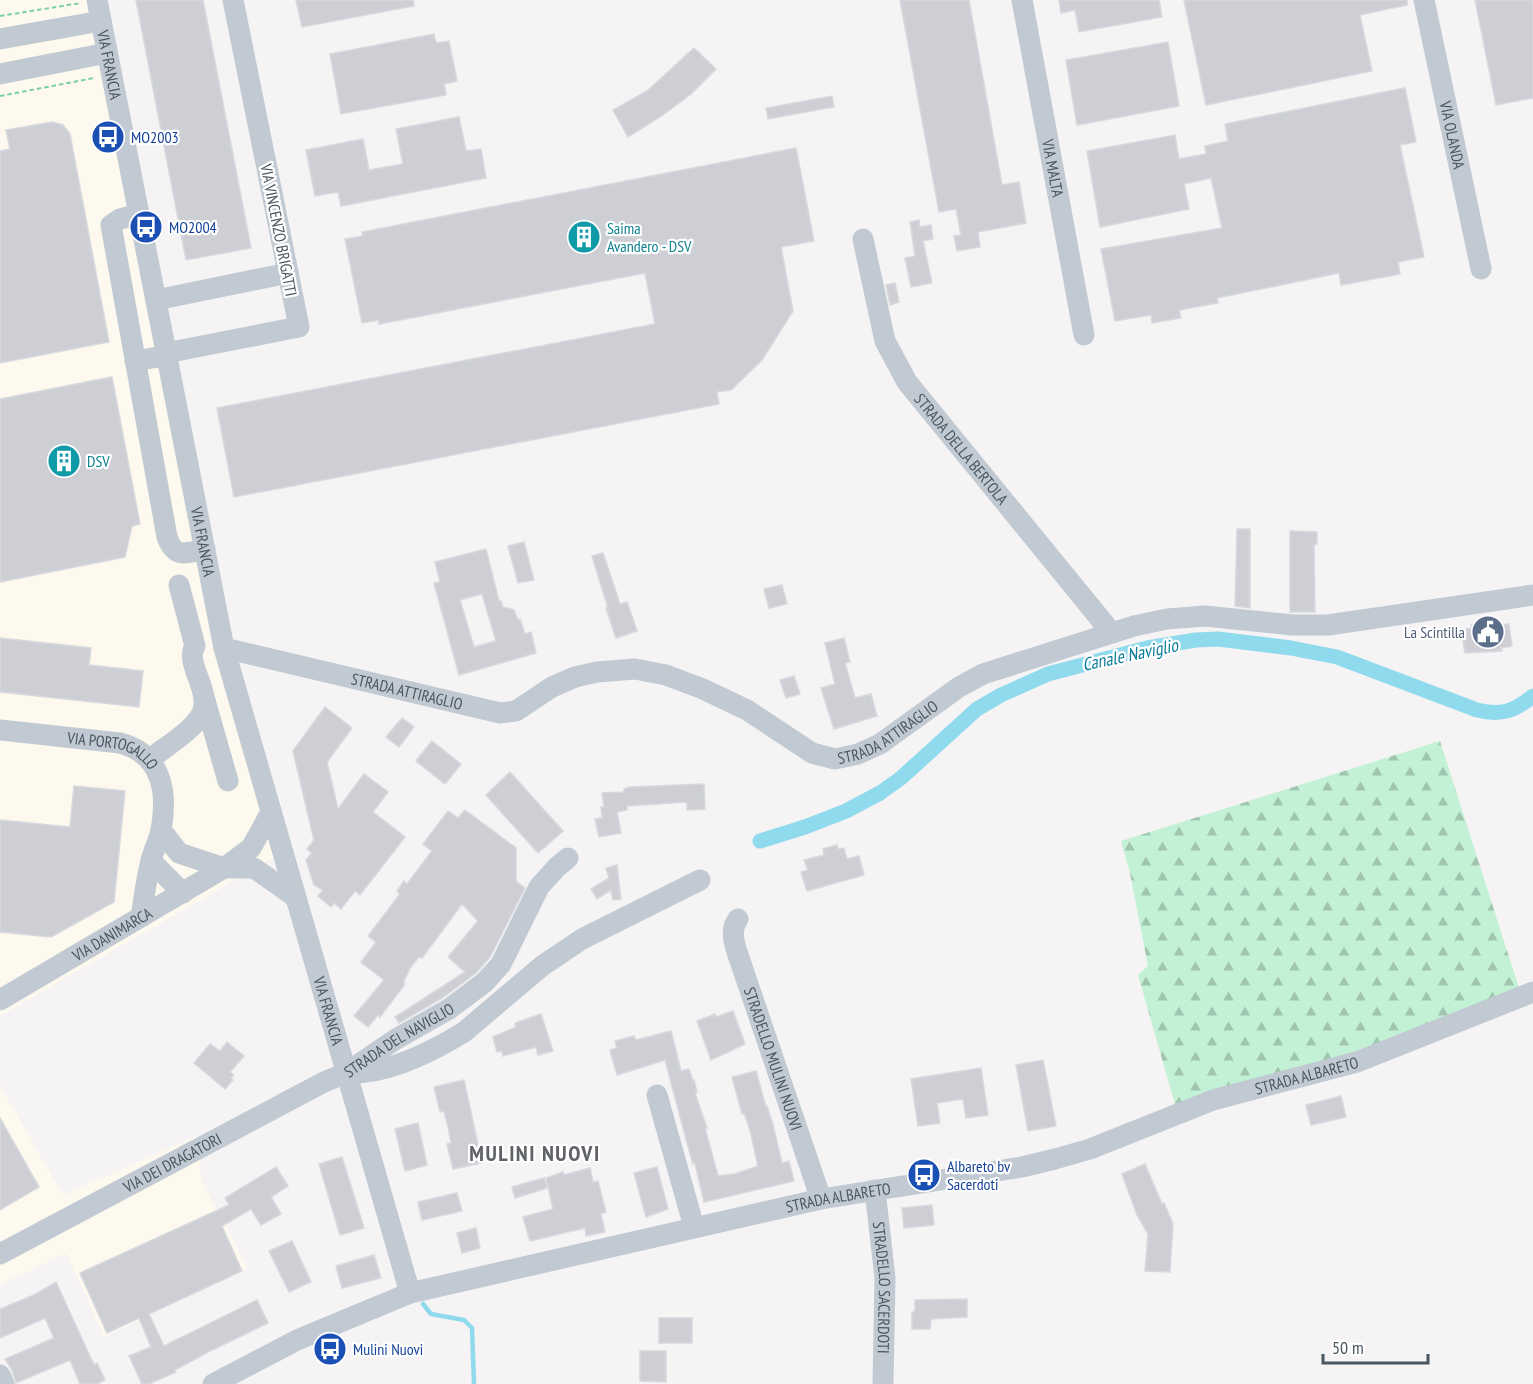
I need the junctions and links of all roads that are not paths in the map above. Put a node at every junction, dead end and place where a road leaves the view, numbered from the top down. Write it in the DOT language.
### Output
graph roads {
  1 [pos="233,0"];
  2 [pos="1022,0"];
  3 [pos="1424,0"];
  4 [pos="92,1"];
  5 [pos="101,21"];
  6 [pos="4,38"];
  7 [pos="107,52"];
  8 [pos="7,72"];
  9 [pos="139,214"];
  10 [pos="863,239"];
  11 [pos="1481,268"];
  12 [pos="288,273"];
  13 [pos="156,300"];
  14 [pos="1084,335"];
  15 [pos="166,353"];
  16 [pos="135,361"];
  17 [pos="205,549"];
  18 [pos="179,585"];
  19 [pos="1533,595"];
  20 [pos="1111,632"];
  21 [pos="224,648"];
  22 [pos="204,697"];
  23 [pos="0,730"];
  24 [pos="150,759"];
  25 [pos="228,781"];
  26 [pos="271,812"];
  27 [pos="161,830"];
  28 [pos="281,847"];
  29 [pos="179,853"];
  30 [pos="252,858"];
  31 [pos="568,858"];
  32 [pos="151,861"];
  33 [pos="224,868"];
  34 [pos="700,880"];
  35 [pos="183,893"];
  36 [pos="295,897"];
  37 [pos="141,917"];
  38 [pos="738,919"];
  39 [pos="1533,992"];
  40 [pos="0,1000"];
  41 [pos="346,1073"];
  42 [pos="657,1095"];
  43 [pos="875,1190"];
  44 [pos="821,1199"];
  45 [pos="694,1227"];
  46 [pos="0,1254"];
  47 [pos="410,1293"];
  48 [pos="0,1375"];
  49 [pos="4,1384"];
  50 [pos="213,1384"];
  51 [pos="883,1384"];
  1 -- 12 [label="street, VIA VINCENZO BRIGATTI"];
  2 -- 14 [label="street, VIA MALTA"];
  3 -- 11 [label="street, VIA OLANDA"];
  4 -- 5 [label="street, VIA FRANCIA"];
  5 -- 6 [label="street"];
  5 -- 7 [label="street, VIA FRANCIA"];
  6 -- 8 [label="street"];
  7 -- 8 [label="street"];
  7 -- 9 [label="street, VIA FRANCIA"];
  9 -- 13 [label="street, VIA FRANCIA"];
  9 -- 16 [label="street"];
  10 -- 20 [label="street, STRADA DELLA BERTOLA"];
  12 -- 13 [label="street"];
  12 -- 15 [label="street, VIA VINCENZO BRIGATTI"];
  13 -- 15 [label="street, VIA FRANCIA"];
  15 -- 16 [label="street"];
  15 -- 17 [label="street, VIA FRANCIA"];
  16 -- 17 [label="street"];
  17 -- 21 [label="street, VIA FRANCIA"];
  18 -- 22 [label="street"];
  19 -- 20 [label="street, STRADA ATTIRAGLIO"];
  20 -- 21 [label="street, STRADA ATTIRAGLIO"];
  21 -- 26 [label="street, VIA FRANCIA"];
  22 -- 24 [label="street"];
  22 -- 25 [label="street"];
  23 -- 24 [label="street, VIA PORTOGALLO"];
  24 -- 27 [label="street, VIA PORTOGALLO"];
  26 -- 28 [label="street, VIA FRANCIA"];
  26 -- 30 [label="street, VIA DANIMARCA"];
  27 -- 29 [label="street"];
  27 -- 32 [label="street, VIA PORTOGALLO"];
  28 -- 30 [label="street"];
  28 -- 36 [label="street, VIA FRANCIA"];
  29 -- 33 [label="street"];
  29 -- 35 [label="street"];
  30 -- 33 [label="street, VIA DANIMARCA"];
  30 -- 36 [label="street"];
  31 -- 41 [label="street, STRADA DEL NAVIGLIO"];
  32 -- 35 [label="street"];
  32 -- 37 [label="street, VIA PORTOGALLO"];
  33 -- 35 [label="street, VIA DANIMARCA"];
  34 -- 41 [label="street"];
  35 -- 37 [label="street, VIA DANIMARCA"];
  36 -- 41 [label="street, VIA FRANCIA"];
  37 -- 40 [label="street, VIA DANIMARCA"];
  38 -- 44 [label="street, STRADELLO MULINI NUOVI"];
  39 -- 43 [label="street, STRADA ALBARETO"];
  41 -- 46 [label="street, VIA DEI DRAGATORI"];
  41 -- 47 [label="street, STRADA DEL NAVIGLIO"];
  42 -- 45 [label="street"];
  43 -- 44 [label="street, STRADA ALBARETO"];
  43 -- 51 [label="street, STRADELLO SACERDOTI"];
  44 -- 45 [label="street, STRADA ALBARETO"];
  45 -- 47 [label="street, STRADA ALBARETO"];
  47 -- 50 [label="street, STRADA ALBARETO"];
  48 -- 49 [label="street"];
}
